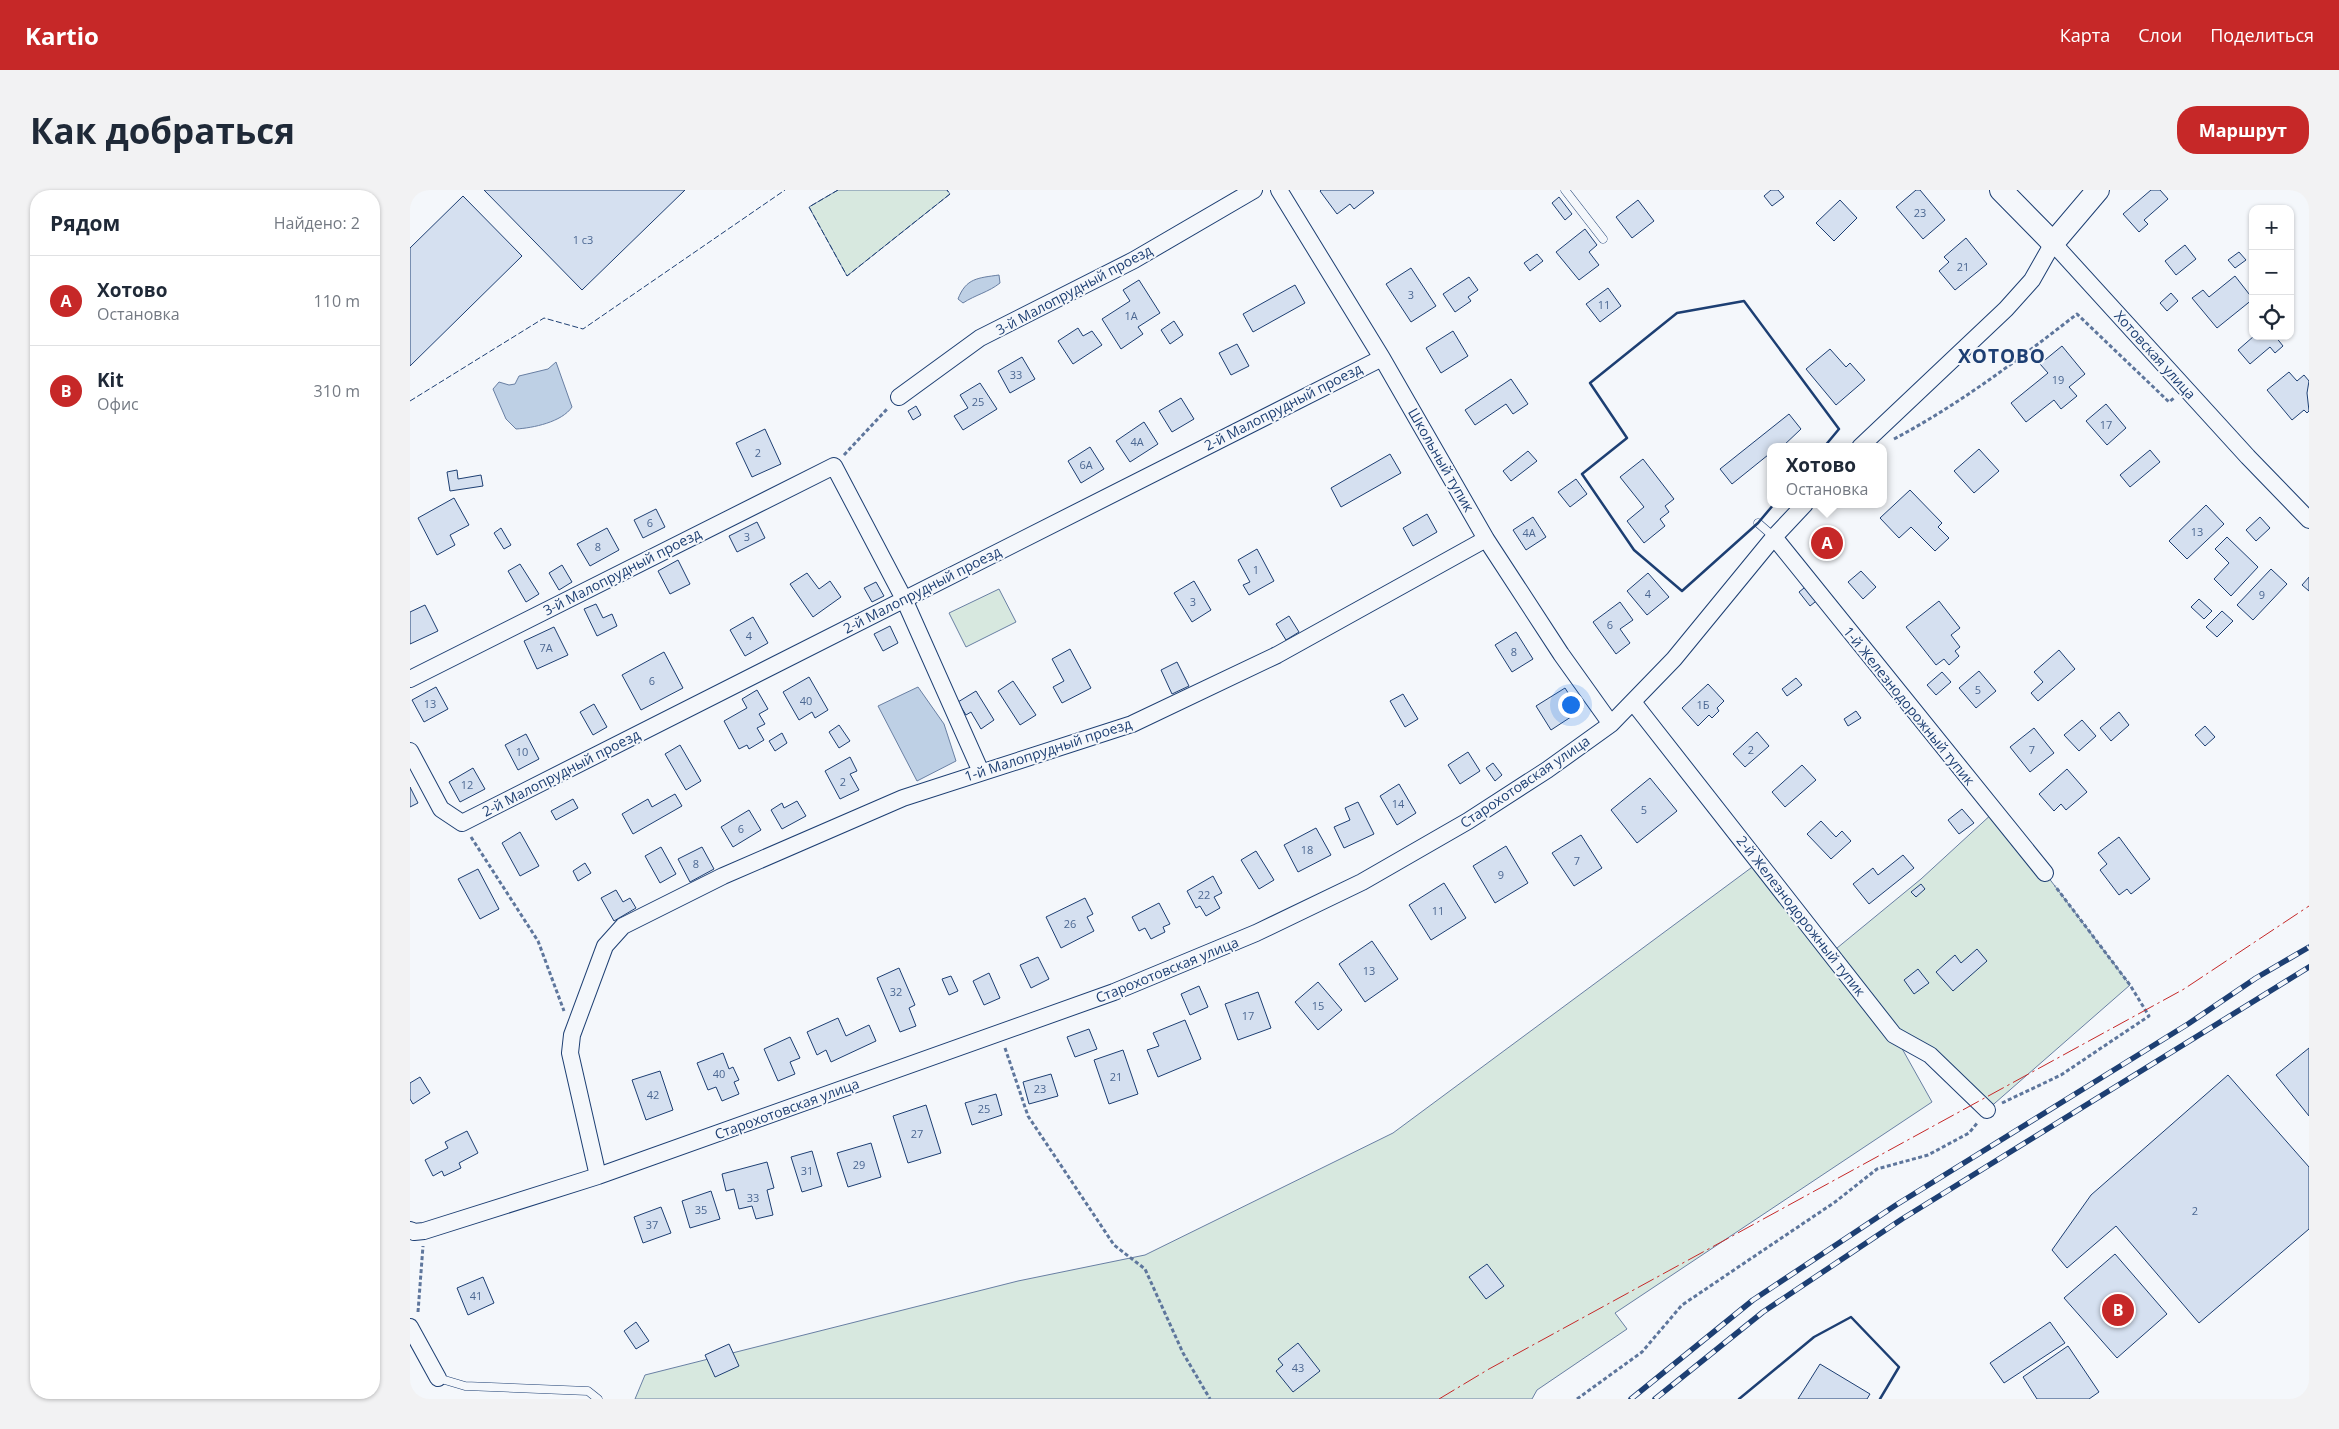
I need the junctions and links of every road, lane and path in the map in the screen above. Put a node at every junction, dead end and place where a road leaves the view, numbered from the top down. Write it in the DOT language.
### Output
graph roads {
  1 [pos="1254,190"];
  2 [pos="1279,190"];
  3 [pos="1565,190"];
  4 [pos="2001,190"];
  5 [pos="2098,190"];
  6 [pos="1602,239"];
  7 [pos="2053,243"];
  8 [pos="1382,358"];
  9 [pos="2186,389"];
  10 [pos="899,397"];
  11 [pos="1889,442"];
  12 [pos="1864,443"];
  13 [pos="834,466"];
  14 [pos="1801,508"];
  15 [pos="2309,520"];
  16 [pos="1758,523"];
  17 [pos="1774,537"];
  18 [pos="1486,539"];
  19 [pos="904,599"];
  20 [pos="410,679"];
  21 [pos="1633,702"];
  22 [pos="1611,724"];
  23 [pos="410,751"];
  24 [pos="981,772"];
  25 [pos="462,823"];
  26 [pos="2045,873"];
  27 [pos="1001,1033"];
  28 [pos="572,1036"];
  29 [pos="1987,1110"];
  30 [pos="598,1176"];
  31 [pos="417,1230"];
  32 [pos="413,1333"];
  33 [pos="438,1378"];
  34 [pos="598,1399"];
  35 [pos="1210,1399"];
  36 [pos="1577,1399"];
  1 -- 10 [label="street, 3-й Малопрудный проезд"];
  2 -- 8 [label="street, Школьный тупик"];
  3 -- 6 [label="lane"];
  4 -- 7 [label="street, Хотовская улица"];
  5 -- 7 [label="street"];
  7 -- 9 [label="street, Хотовская улица"];
  7 -- 12 [label="street"];
  8 -- 18 [label="street, Школьный тупик"];
  8 -- 19 [label="street, 2-й Малопрудный проезд"];
  9 -- 11 [label="path"];
  9 -- 15 [label="street, Хотовская улица"];
  10 -- 13 [label="path"];
  13 -- 19 [label="street"];
  13 -- 20 [label="street, 3-й Малопрудный проезд"];
  14 -- 17 [label="street, Старохотовская улица"];
  16 -- 17 [label="lane"];
  17 -- 21 [label="street, Старохотовская улица"];
  17 -- 26 [label="street, 1-й Железнодорожный тупик"];
  18 -- 22 [label="street, Школьный тупик"];
  18 -- 24 [label="street, 1-й Малопрудный проезд"];
  19 -- 24 [label="street"];
  19 -- 25 [label="street, 2-й Малопрудный проезд"];
  21 -- 22 [label="street, Старохотовская улица"];
  21 -- 29 [label="street, 2-й Железнодорожный тупик"];
  22 -- 27 [label="street, Старохотовская улица"];
  23 -- 25 [label="street"];
  24 -- 28 [label="street, 1-й Малопрудный проезд"];
  25 -- 28 [label="path"];
  26 -- 29 [label="path"];
  27 -- 30 [label="street, Старохотовская улица"];
  27 -- 35 [label="path"];
  28 -- 30 [label="street"];
  29 -- 36 [label="path"];
  30 -- 31 [label="street, Старохотовская улица"];
  31 -- 32 [label="path"];
  32 -- 33 [label="street"];
  33 -- 34 [label="lane"];
}
